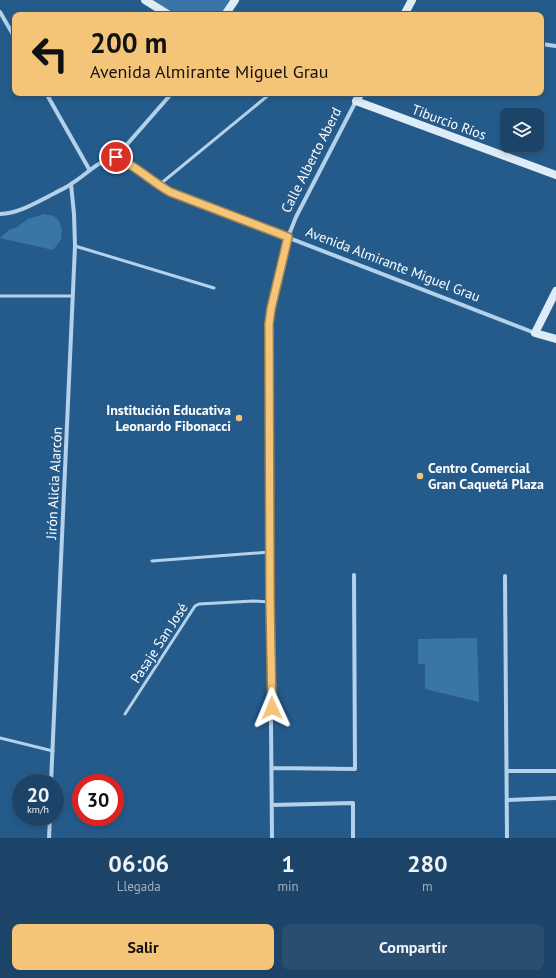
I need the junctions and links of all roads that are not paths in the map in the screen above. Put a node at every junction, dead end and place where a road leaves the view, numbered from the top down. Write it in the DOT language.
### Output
graph roads {
  1 [pos="145,0"];
  2 [pos="235,0"];
  3 [pos="412,0"];
  4 [pos="0,12"];
  5 [pos="164,12"];
  6 [pos="227,12"];
  7 [pos="406,12"];
  8 [pos="12,33"];
  9 [pos="544,44"];
  10 [pos="556,46"];
  11 [pos="48,96"];
  12 [pos="169,96"];
  13 [pos="267,96"];
  14 [pos="359,96"];
  15 [pos="356,101"];
  16 [pos="116,157"];
  17 [pos="89,169"];
  18 [pos="556,175"];
  19 [pos="71,184"];
  20 [pos="159,185"];
  21 [pos="0,214"];
  22 [pos="288,237"];
  23 [pos="75,246"];
  24 [pos="214,288"];
  25 [pos="556,291"];
  26 [pos="0,296"];
  27 [pos="73,296"];
  28 [pos="535,333"];
  29 [pos="556,339"];
  30 [pos="270,552"];
  31 [pos="152,561"];
  32 [pos="354,575"];
  33 [pos="505,576"];
  34 [pos="270,602"];
  35 [pos="125,714"];
  36 [pos="0,738"];
  37 [pos="53,751"];
  38 [pos="272,768"];
  39 [pos="507,771"];
  40 [pos="556,771"];
  41 [pos="52,774"];
  42 [pos="556,798"];
  43 [pos="507,800"];
  44 [pos="272,806"];
  45 [pos="50,826"];
  46 [pos="49,838"];
  47 [pos="272,838"];
  48 [pos="353,838"];
  49 [pos="507,838"];
  1 -- 5 [label="street"];
  2 -- 6 [label="street"];
  3 -- 7 [label="street"];
  4 -- 8 [label="street"];
  9 -- 10 [label="street"];
  11 -- 17 [label="street"];
  12 -- 16 [label="street"];
  13 -- 20 [label="lane"];
  14 -- 15 [label="street, Calle Alberto Aberd"];
  15 -- 18 [label="street, Tiburcio Ríos"];
  15 -- 22 [label="street, Calle Alberto Aberd"];
  16 -- 17 [label="street"];
  16 -- 20 [label="street, Avenida Almirante Miguel Grau"];
  17 -- 19 [label="street"];
  19 -- 21 [label="street"];
  19 -- 23 [label="street, Jirón Alicia Alarcón"];
  20 -- 22 [label="street, Avenida Almirante Miguel Grau"];
  22 -- 28 [label="street, Avenida Almirante Miguel Grau"];
  22 -- 30 [label="street, Calle Alberto Aberd"];
  23 -- 24 [label="lane"];
  23 -- 27 [label="street, Jirón Alicia Alarcón"];
  25 -- 28 [label="street"];
  26 -- 27 [label="lane"];
  27 -- 37 [label="street, Jirón Alicia Alarcón"];
  28 -- 29 [label="street, Avenida Almirante Miguel Grau"];
  30 -- 31 [label="lane"];
  30 -- 34 [label="street, Calle Alberto Aberd"];
  32 -- 38 [label="street"];
  33 -- 39 [label="street"];
  34 -- 35 [label="lane, Pasaje San José"];
  34 -- 38 [label="street, Calle Alberto Aberd"];
  36 -- 37 [label="lane"];
  37 -- 41 [label="street, Jirón Alicia Alarcón"];
  38 -- 44 [label="street, Calle Alberto Aberd"];
  39 -- 40 [label="street"];
  39 -- 43 [label="street"];
  42 -- 43 [label="street"];
  43 -- 49 [label="street"];
  44 -- 47 [label="street, Calle Alberto Aberd"];
  44 -- 48 [label="street"];
  45 -- 46 [label="street"];
}
